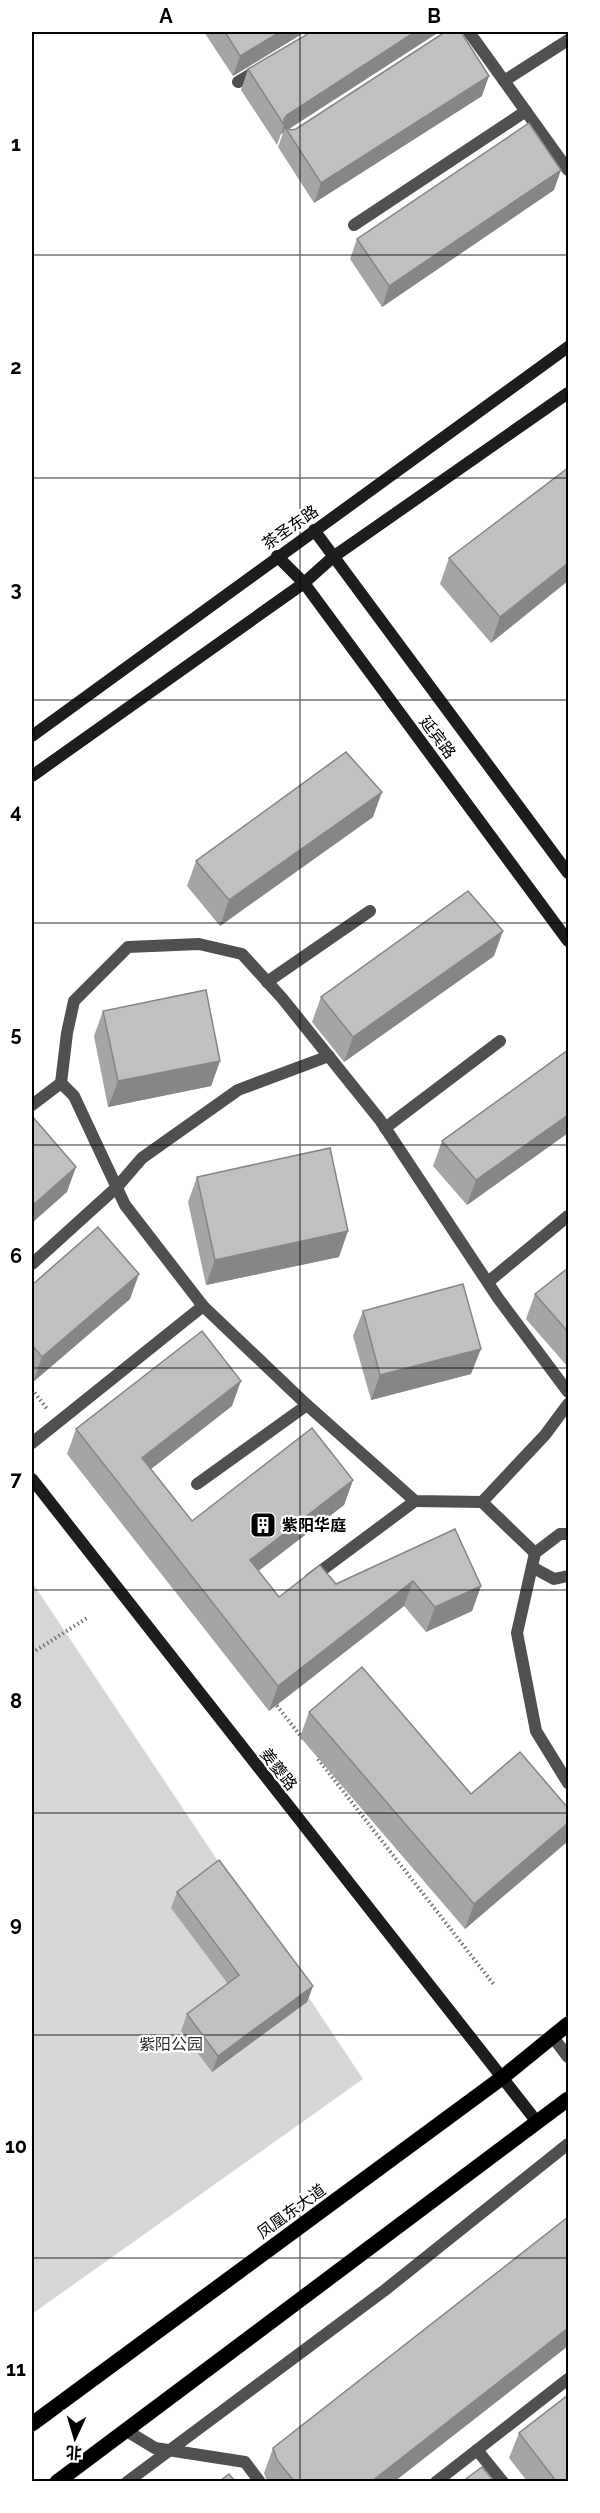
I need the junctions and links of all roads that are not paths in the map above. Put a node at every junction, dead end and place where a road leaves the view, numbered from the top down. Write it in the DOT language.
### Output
graph roads {
  1 [pos="469,32"];
  2 [pos="568,39"];
  3 [pos="265,65"];
  4 [pos="504,81"];
  5 [pos="238,82"];
  6 [pos="526,111"];
  7 [pos="568,170"];
  8 [pos="354,225"];
  9 [pos="568,347"];
  10 [pos="568,393"];
  11 [pos="315,530"];
  12 [pos="277,556"];
  13 [pos="333,557"];
  14 [pos="304,583"];
  15 [pos="32,736"];
  16 [pos="32,776"];
  17 [pos="568,873"];
  18 [pos="370,911"];
  19 [pos="568,941"];
  20 [pos="267,982"];
  21 [pos="500,1041"];
  22 [pos="328,1056"];
  23 [pos="61,1083"];
  24 [pos="32,1105"];
  25 [pos="385,1128"];
  26 [pos="117,1187"];
  27 [pos="568,1216"];
  28 [pos="32,1264"];
  29 [pos="488,1282"];
  30 [pos="203,1306"];
  31 [pos="568,1392"];
  32 [pos="568,1404"];
  33 [pos="307,1405"];
  34 [pos="32,1443"];
  35 [pos="32,1479"];
  36 [pos="197,1484"];
  37 [pos="415,1501"];
  38 [pos="482,1503"];
  39 [pos="568,1534"];
  40 [pos="535,1553"];
  41 [pos="532,1567"];
  42 [pos="568,1576"];
  43 [pos="296,1589"];
  44 [pos="568,1783"];
  45 [pos="568,2024"];
  46 [pos="552,2036"];
  47 [pos="568,2057"];
  48 [pos="503,2078"];
  49 [pos="568,2099"];
  50 [pos="537,2122"];
  51 [pos="568,2144"];
  52 [pos="568,2379"];
  53 [pos="32,2424"];
  54 [pos="126,2430"];
  55 [pos="169,2450"];
  56 [pos="477,2450"];
  57 [pos="57,2481"];
  58 [pos="127,2481"];
  59 [pos="260,2481"];
  60 [pos="436,2481"];
  61 [pos="504,2481"];
  1 -- 4 [label="street"];
  2 -- 4 [label="street"];
  3 -- 5 [label="street"];
  4 -- 6 [label="street"];
  6 -- 7 [label="street"];
  6 -- 8 [label="street"];
  9 -- 11 [label="street, 茶圣东路"];
  10 -- 13 [label="street"];
  11 -- 12 [label="street, 茶圣东路"];
  11 -- 13 [label="street, 延宾路"];
  12 -- 14 [label="street, 延宾路"];
  12 -- 15 [label="street, 茶圣东路"];
  13 -- 14 [label="street"];
  13 -- 17 [label="street, 延宾路"];
  14 -- 16 [label="street"];
  14 -- 19 [label="street, 延宾路"];
  18 -- 20 [label="street"];
  20 -- 22 [label="street"];
  20 -- 23 [label="street"];
  21 -- 25 [label="street"];
  22 -- 25 [label="street"];
  22 -- 26 [label="street"];
  23 -- 24 [label="street"];
  23 -- 26 [label="street"];
  25 -- 29 [label="street"];
  26 -- 28 [label="street"];
  26 -- 30 [label="street"];
  27 -- 29 [label="street"];
  29 -- 31 [label="street"];
  30 -- 33 [label="street"];
  30 -- 34 [label="street"];
  32 -- 38 [label="street"];
  33 -- 36 [label="street"];
  33 -- 37 [label="street"];
  35 -- 48 [label="street, 姜夔路"];
  37 -- 38 [label="street"];
  37 -- 43 [label="street"];
  38 -- 40 [label="street"];
  39 -- 40 [label="street"];
  40 -- 41 [label="street"];
  41 -- 42 [label="street"];
  41 -- 44 [label="street"];
  45 -- 46 [label="main road, 凤凰东大道"];
  46 -- 47 [label="street"];
  46 -- 48 [label="main road, 凤凰东大道"];
  48 -- 50 [label="street, 姜夔路"];
  48 -- 53 [label="main road, 凤凰东大道"];
  49 -- 50 [label="main road"];
  50 -- 54 [label="main road"];
  51 -- 55 [label="street"];
  52 -- 56 [label="street"];
  54 -- 55 [label="street"];
  54 -- 57 [label="main road"];
  55 -- 58 [label="street"];
  55 -- 59 [label="street"];
  56 -- 60 [label="street"];
  56 -- 61 [label="street"];
}
